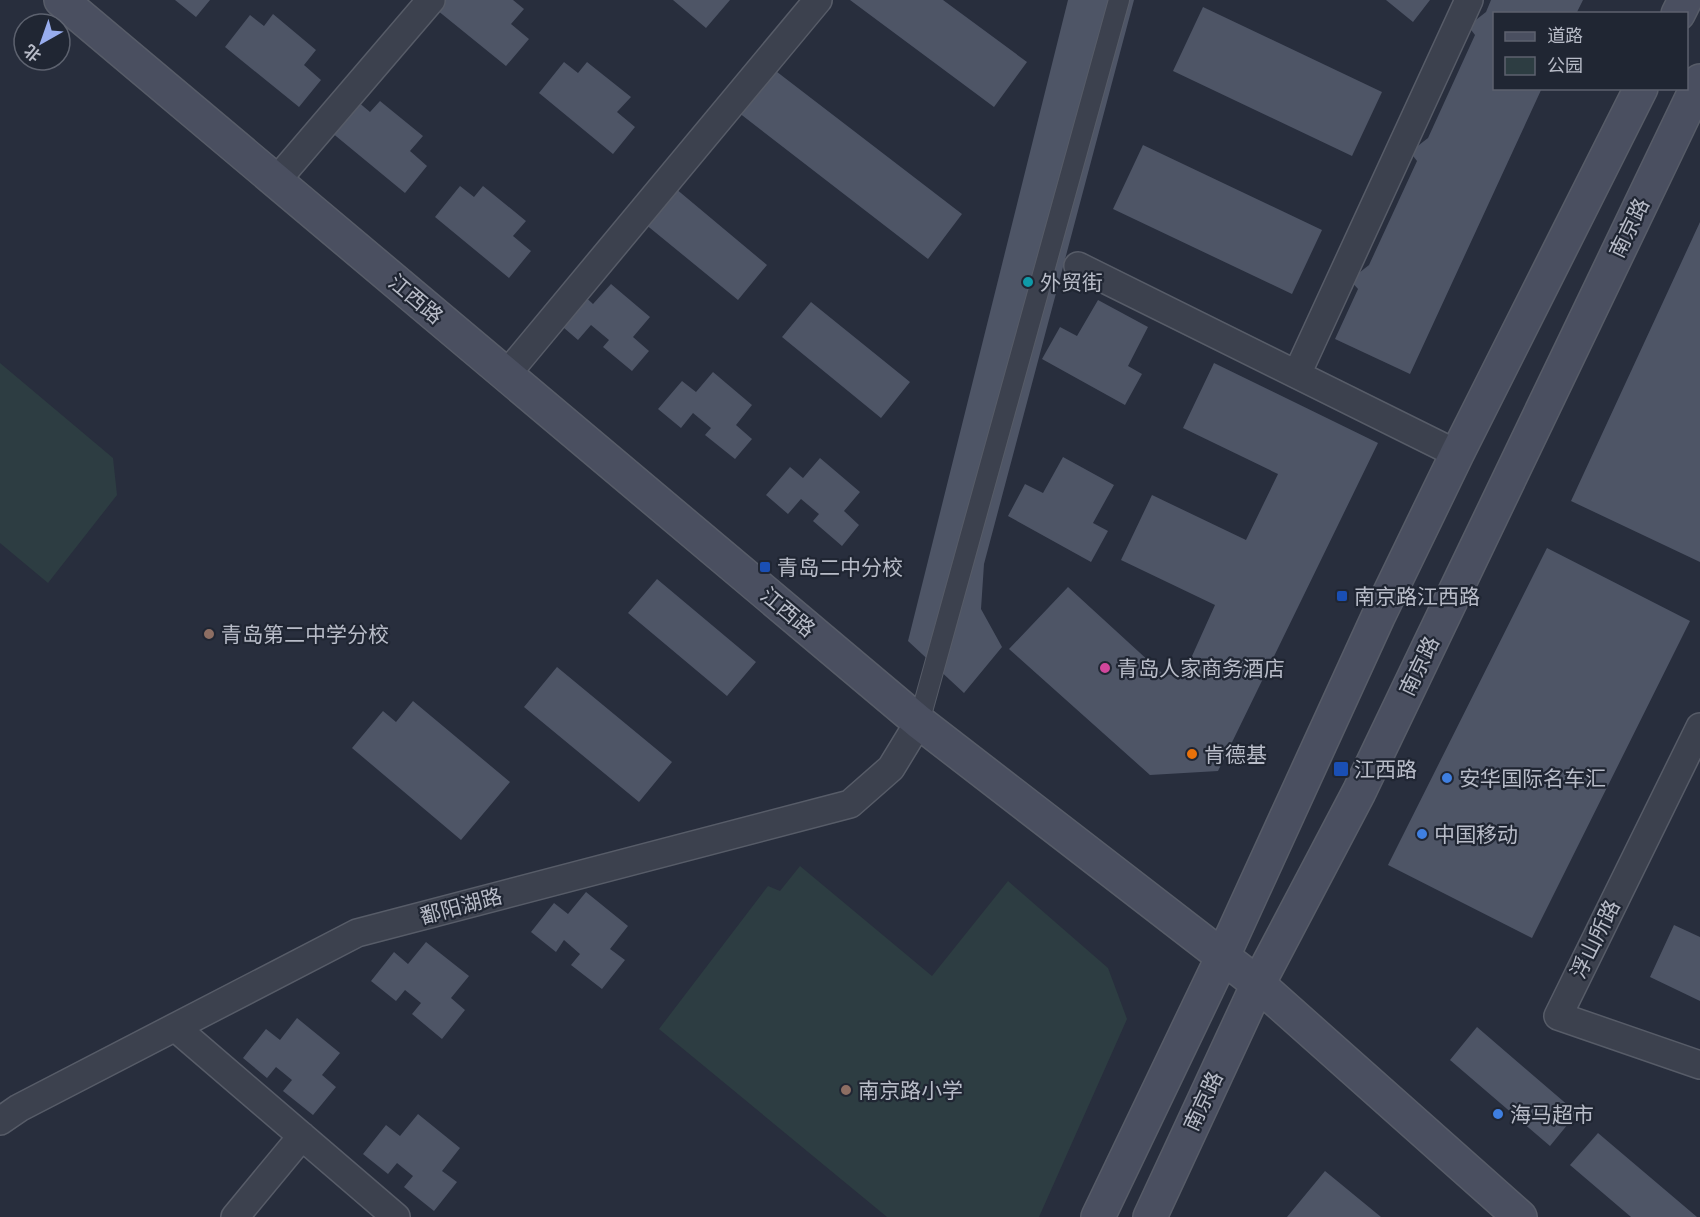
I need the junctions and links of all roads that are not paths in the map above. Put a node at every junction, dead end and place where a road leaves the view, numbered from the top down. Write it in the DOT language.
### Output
graph roads {
  1 [pos="60,0"];
  2 [pos="431,0"];
  3 [pos="818,0"];
  4 [pos="1119,0"];
  5 [pos="1469,0"];
  6 [pos="1700,81"];
  7 [pos="1640,90"];
  8 [pos="276,181"];
  9 [pos="1078,266"];
  10 [pos="1297,374"];
  11 [pos="506,375"];
  12 [pos="1457,454"];
  13 [pos="919,722"];
  14 [pos="1700,727"];
  15 [pos="1223,957"];
  16 [pos="1258,984"];
  17 [pos="176,1028"];
  18 [pos="1700,1065"];
  19 [pos="0,1121"];
  20 [pos="302,1136"];
  21 [pos="235,1217"];
  22 [pos="396,1217"];
  23 [pos="1098,1217"];
  24 [pos="1150,1217"];
  25 [pos="1520,1217"];
  1 -- 8 [label="main road, 江西路"];
  2 -- 8 [label="street"];
  3 -- 11 [label="street"];
  4 -- 13 [label="street"];
  5 -- 10 [label="street"];
  6 -- 16 [label="main road, 南京路"];
  7 -- 12 [label="main road"];
  8 -- 11 [label="main road, 江西路"];
  9 -- 10 [label="street"];
  10 -- 12 [label="street"];
  11 -- 13 [label="main road, 江西路"];
  12 -- 15 [label="main road"];
  13 -- 15 [label="main road, 江西路"];
  13 -- 17 [label="street, 鄱阳湖路"];
  14 -- 18 [label="street, 浮山所路"];
  15 -- 16 [label="main road, 江西路"];
  15 -- 23 [label="main road"];
  16 -- 24 [label="main road, 南京路"];
  16 -- 25 [label="main road, 江西路"];
  17 -- 19 [label="street, 鄱阳湖路"];
  17 -- 20 [label="street"];
  20 -- 21 [label="street"];
  20 -- 22 [label="street"];
}
